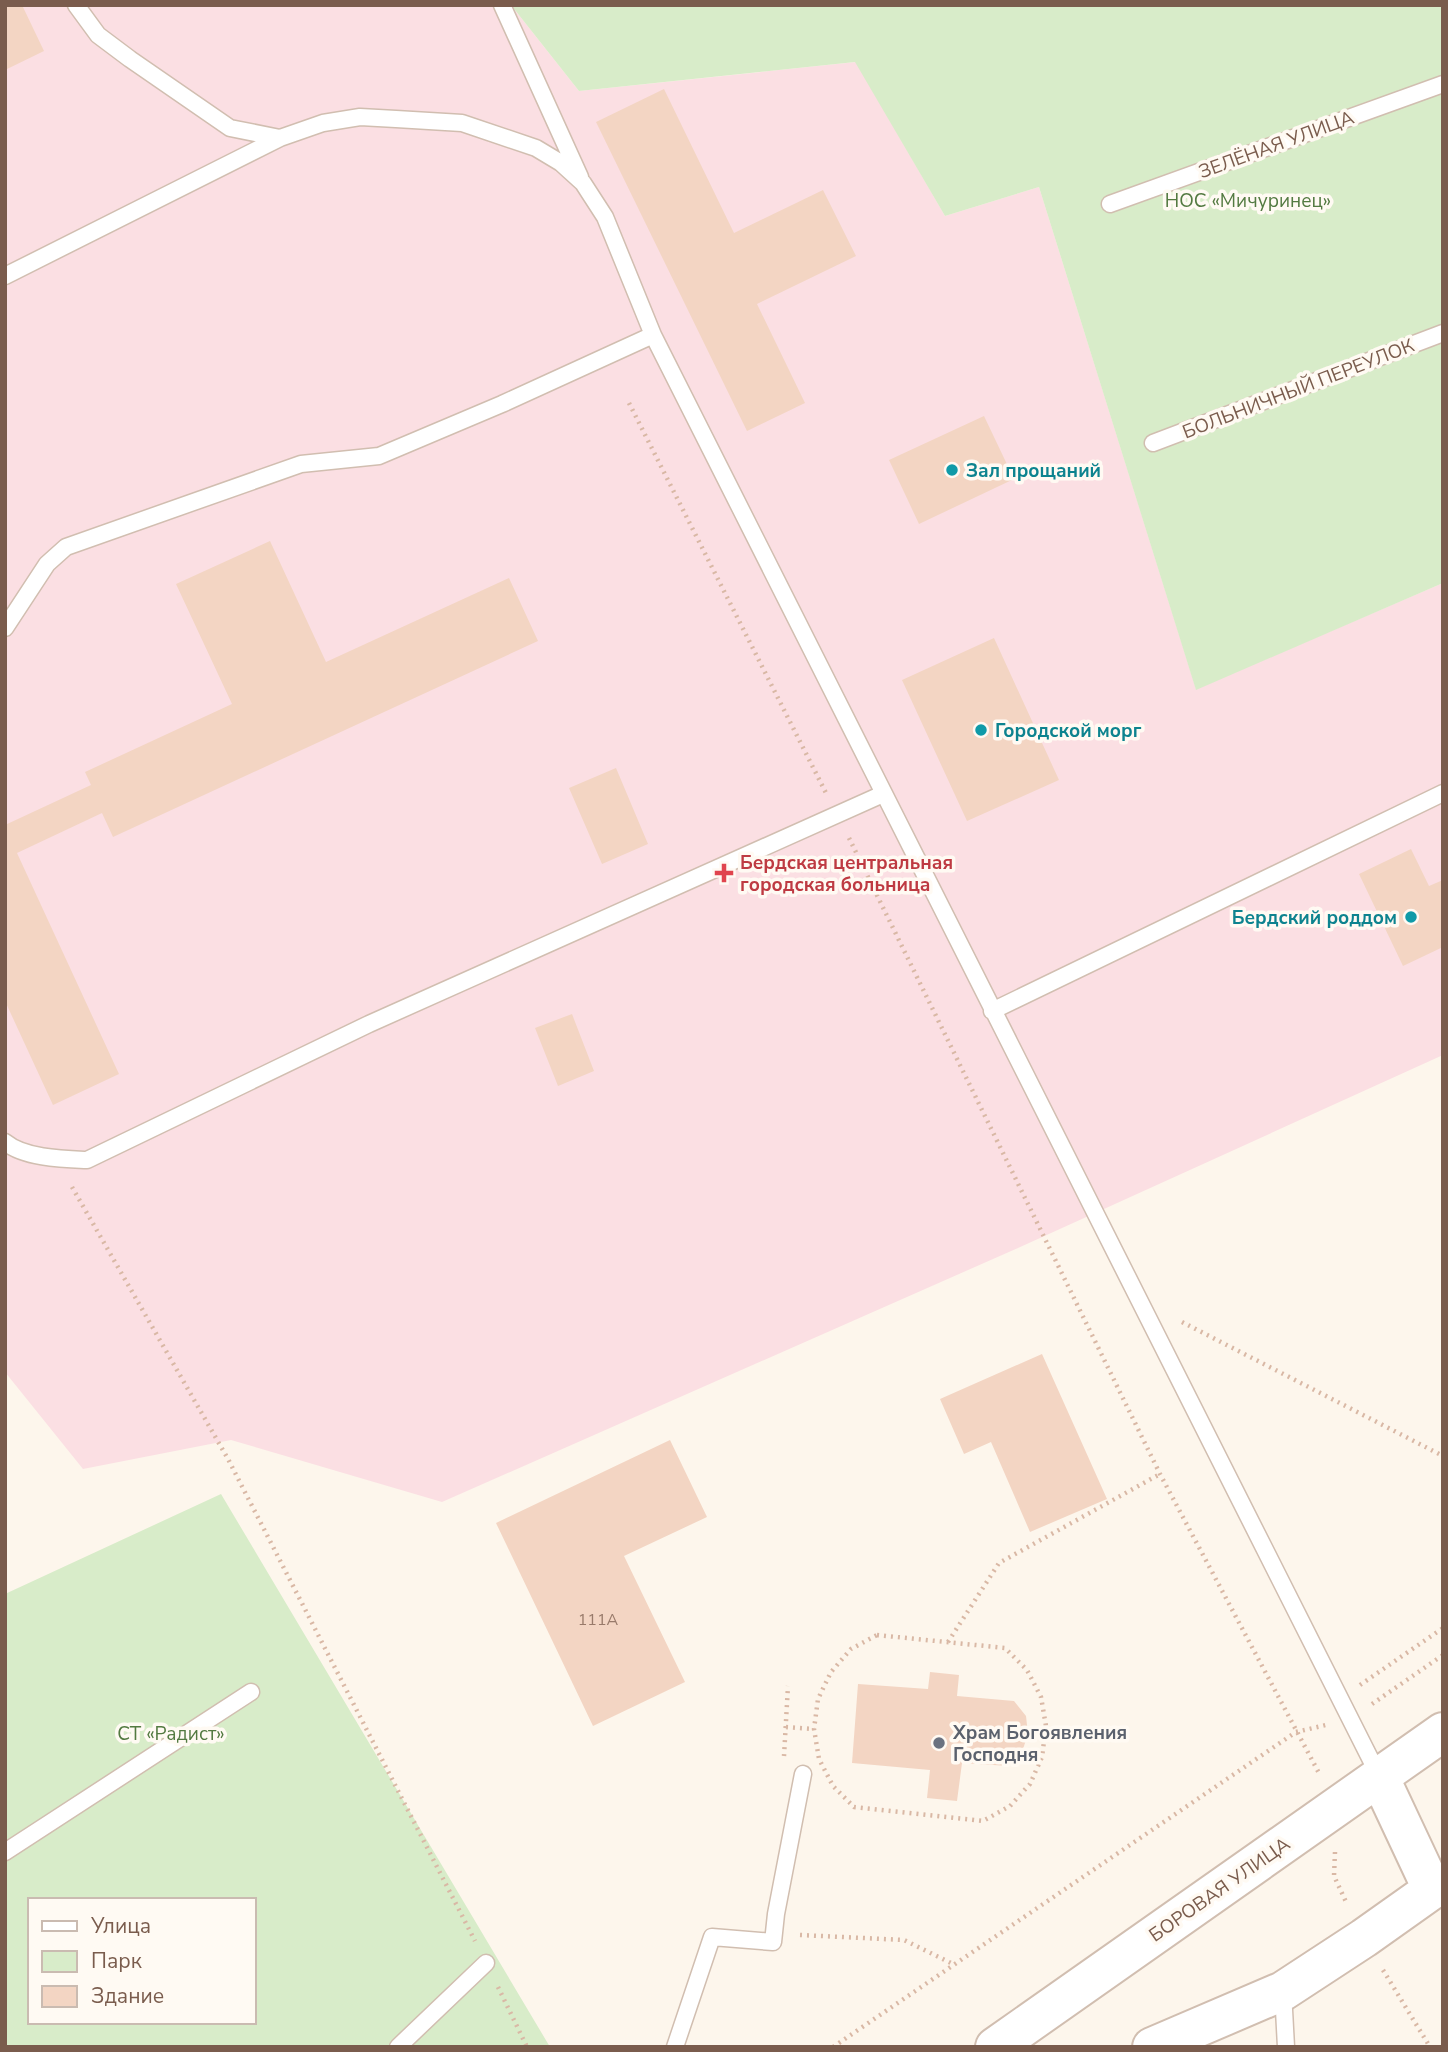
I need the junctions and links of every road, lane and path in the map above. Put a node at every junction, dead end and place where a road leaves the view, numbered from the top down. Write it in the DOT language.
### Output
graph roads {
  1 [pos="76,5"];
  2 [pos="502,5"];
  3 [pos="1443,84"];
  4 [pos="280,138"];
  5 [pos="583,183"];
  6 [pos="1110,204"];
  7 [pos="5,276"];
  8 [pos="1443,333"];
  9 [pos="653,335"];
  10 [pos="629,403"];
  11 [pos="1153,443"];
  12 [pos="5,628"];
  13 [pos="1443,793"];
  14 [pos="883,794"];
  15 [pos="838,816"];
  16 [pos="992,1010"];
  17 [pos="5,1142"];
  18 [pos="55,1159"];
  19 [pos="1138,1300"];
  20 [pos="1443,1456"];
  21 [pos="1160,1474"];
  22 [pos="1443,1628"];
  23 [pos="948,1642"];
  24 [pos="1443,1655"];
  25 [pos="788,1686"];
  26 [pos="251,1692"];
  27 [pos="1339,1699"];
  28 [pos="1350,1720"];
  29 [pos="786,1727"];
  30 [pos="814,1729"];
  31 [pos="1296,1732"];
  32 [pos="1443,1732"];
  33 [pos="784,1767"];
  34 [pos="803,1774"];
  35 [pos="1379,1776"];
  36 [pos="1337,1806"];
  37 [pos="5,1852"];
  38 [pos="1437,1886"];
  39 [pos="776,1914"];
  40 [pos="486,1963"];
  41 [pos="954,1964"];
  42 [pos="1283,1991"];
  43 [pos="1285,2046"];
  44 [pos="398,2047"];
  45 [pos="527,2047"];
  46 [pos="675,2047"];
  47 [pos="832,2047"];
  48 [pos="995,2047"];
  49 [pos="1152,2047"];
  1 -- 4 [label="lane"];
  2 -- 5 [label="lane"];
  3 -- 6 [label="lane, ЗЕЛЁНАЯ УЛИЦА"];
  4 -- 5 [label="lane"];
  4 -- 7 [label="lane"];
  5 -- 9 [label="lane"];
  8 -- 11 [label="lane, БОЛЬНИЧНЫЙ ПЕРЕУЛОК"];
  9 -- 12 [label="lane"];
  9 -- 14 [label="lane"];
  10 -- 15 [label="path"];
  13 -- 16 [label="lane"];
  14 -- 15 [label="lane"];
  14 -- 16 [label="lane"];
  15 -- 18 [label="lane"];
  15 -- 21 [label="path"];
  16 -- 19 [label="lane"];
  17 -- 18 [label="lane"];
  18 -- 40 [label="path"];
  19 -- 20 [label="path"];
  19 -- 27 [label="lane"];
  21 -- 23 [label="path"];
  21 -- 31 [label="path"];
  22 -- 27 [label="path"];
  23 -- 30 [label="path"];
  23 -- 30 [label="path"];
  24 -- 28 [label="path"];
  25 -- 29 [label="path"];
  26 -- 37 [label="lane"];
  27 -- 28 [label="lane"];
  28 -- 31 [label="path"];
  28 -- 35 [label="lane"];
  29 -- 30 [label="path"];
  29 -- 33 [label="path"];
  31 -- 36 [label="path"];
  31 -- 41 [label="path"];
  32 -- 35 [label="street, БОРОВАЯ УЛИЦА"];
  34 -- 39 [label="lane"];
  35 -- 36 [label="street, БОРОВАЯ УЛИЦА"];
  35 -- 38 [label="street"];
  36 -- 48 [label="street, БОРОВАЯ УЛИЦА"];
  38 -- 42 [label="street"];
  39 -- 41 [label="path"];
  39 -- 46 [label="lane"];
  40 -- 44 [label="lane"];
  40 -- 45 [label="path"];
  41 -- 47 [label="path"];
  42 -- 43 [label="lane"];
  42 -- 49 [label="street"];
}
